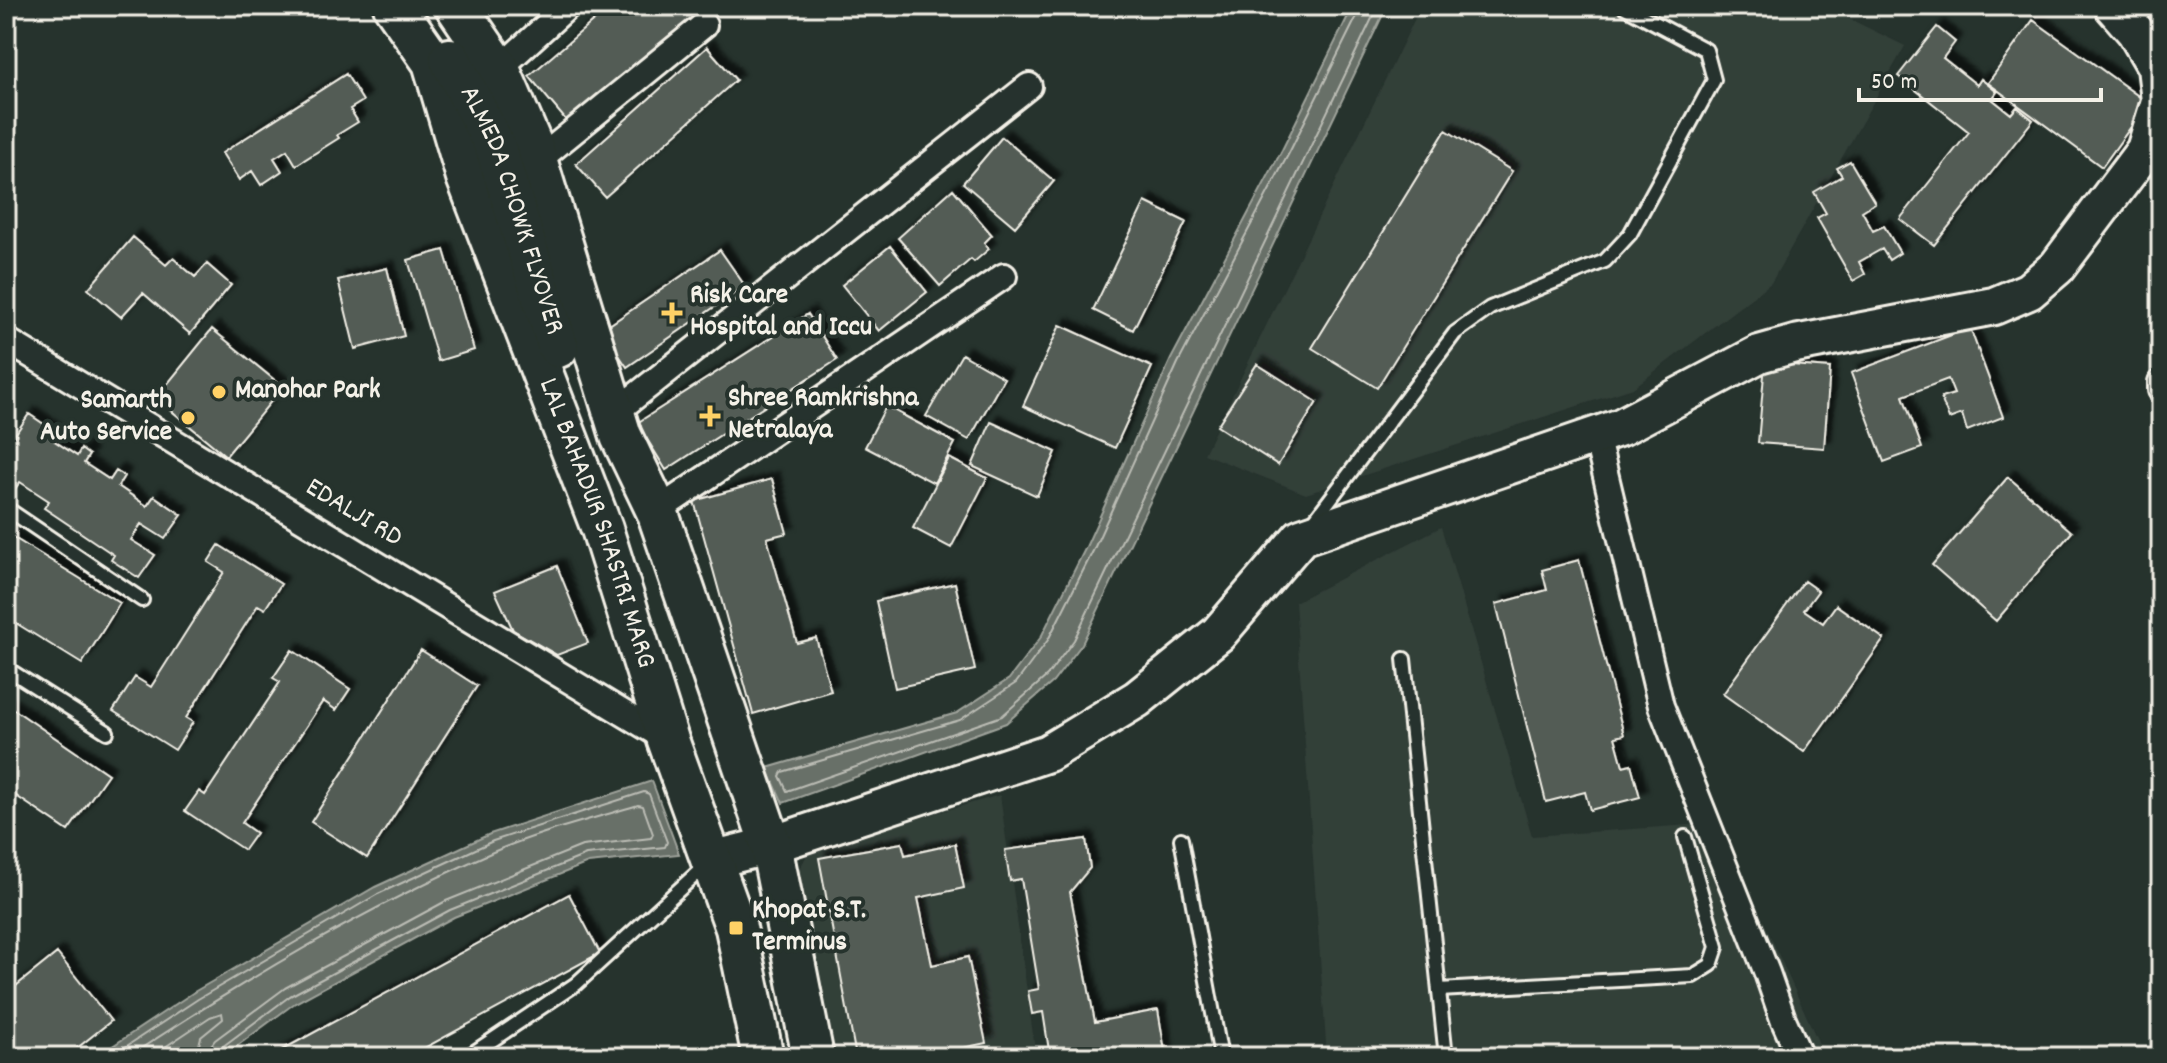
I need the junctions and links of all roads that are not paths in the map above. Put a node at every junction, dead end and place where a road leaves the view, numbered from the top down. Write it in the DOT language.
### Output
graph roads {
  1 [pos="394,6"];
  2 [pos="418,6"];
  3 [pos="456,6"];
  4 [pos="568,6"];
  5 [pos="1623,6"];
  6 [pos="2113,6"];
  7 [pos="704,25"];
  8 [pos="499,69"];
  9 [pos="1029,86"];
  10 [pos="2161,100"];
  11 [pos="2153,152"];
  12 [pos="536,162"];
  13 [pos="1004,276"];
  14 [pos="7,341"];
  15 [pos="2161,382"];
  16 [pos="2161,390"];
  17 [pos="614,413"];
  18 [pos="1596,435"];
  19 [pos="610,467"];
  20 [pos="6,508"];
  21 [pos="657,511"];
  22 [pos="602,529"];
  23 [pos="1301,537"];
  24 [pos="142,600"];
  25 [pos="1404,659"];
  26 [pos="6,668"];
  27 [pos="107,732"];
  28 [pos="668,740"];
  29 [pos="1685,837"];
  30 [pos="1181,839"];
  31 [pos="771,845"];
  32 [pos="711,860"];
  33 [pos="1439,990"];
  34 [pos="467,1057"];
  35 [pos="763,1057"];
  36 [pos="813,1057"];
  37 [pos="1221,1057"];
  38 [pos="1446,1057"];
  39 [pos="1800,1057"];
  1 -- 22 [label="main road, LAL BAHADUR SHASTRI MARG"];
  2 -- 19 [label="main road, ALMEDA CHOWK FLYOVER"];
  3 -- 8 [label="main road, LAL BAHADUR SHASTRI MARG"];
  4 -- 8 [label="street"];
  5 -- 23 [label="lane"];
  6 -- 10 [label="street"];
  7 -- 12 [label="street"];
  8 -- 12 [label="main road, LAL BAHADUR SHASTRI MARG"];
  9 -- 17 [label="street"];
  10 -- 11 [label="street"];
  11 -- 18 [label="street"];
  12 -- 17 [label="main road, LAL BAHADUR SHASTRI MARG"];
  13 -- 21 [label="street"];
  14 -- 28 [label="street, EDALJI RD"];
  15 -- 16 [label="street"];
  17 -- 21 [label="main road, LAL BAHADUR SHASTRI MARG"];
  18 -- 23 [label="street"];
  18 -- 39 [label="street"];
  19 -- 21 [label="main road, ALMEDA CHOWK FLYOVER"];
  19 -- 22 [label="main road"];
  20 -- 24 [label="lane"];
  21 -- 31 [label="main road, LAL BAHADUR SHASTRI MARG"];
  22 -- 28 [label="main road, LAL BAHADUR SHASTRI MARG"];
  23 -- 31 [label="street"];
  25 -- 33 [label="lane"];
  26 -- 27 [label="lane"];
  28 -- 32 [label="main road, LAL BAHADUR SHASTRI MARG"];
  29 -- 33 [label="lane"];
  30 -- 37 [label="lane"];
  31 -- 32 [label="street"];
  31 -- 36 [label="main road, LAL BAHADUR SHASTRI MARG"];
  32 -- 34 [label="lane"];
  32 -- 35 [label="main road, LAL BAHADUR SHASTRI MARG"];
  33 -- 38 [label="lane"];
}
